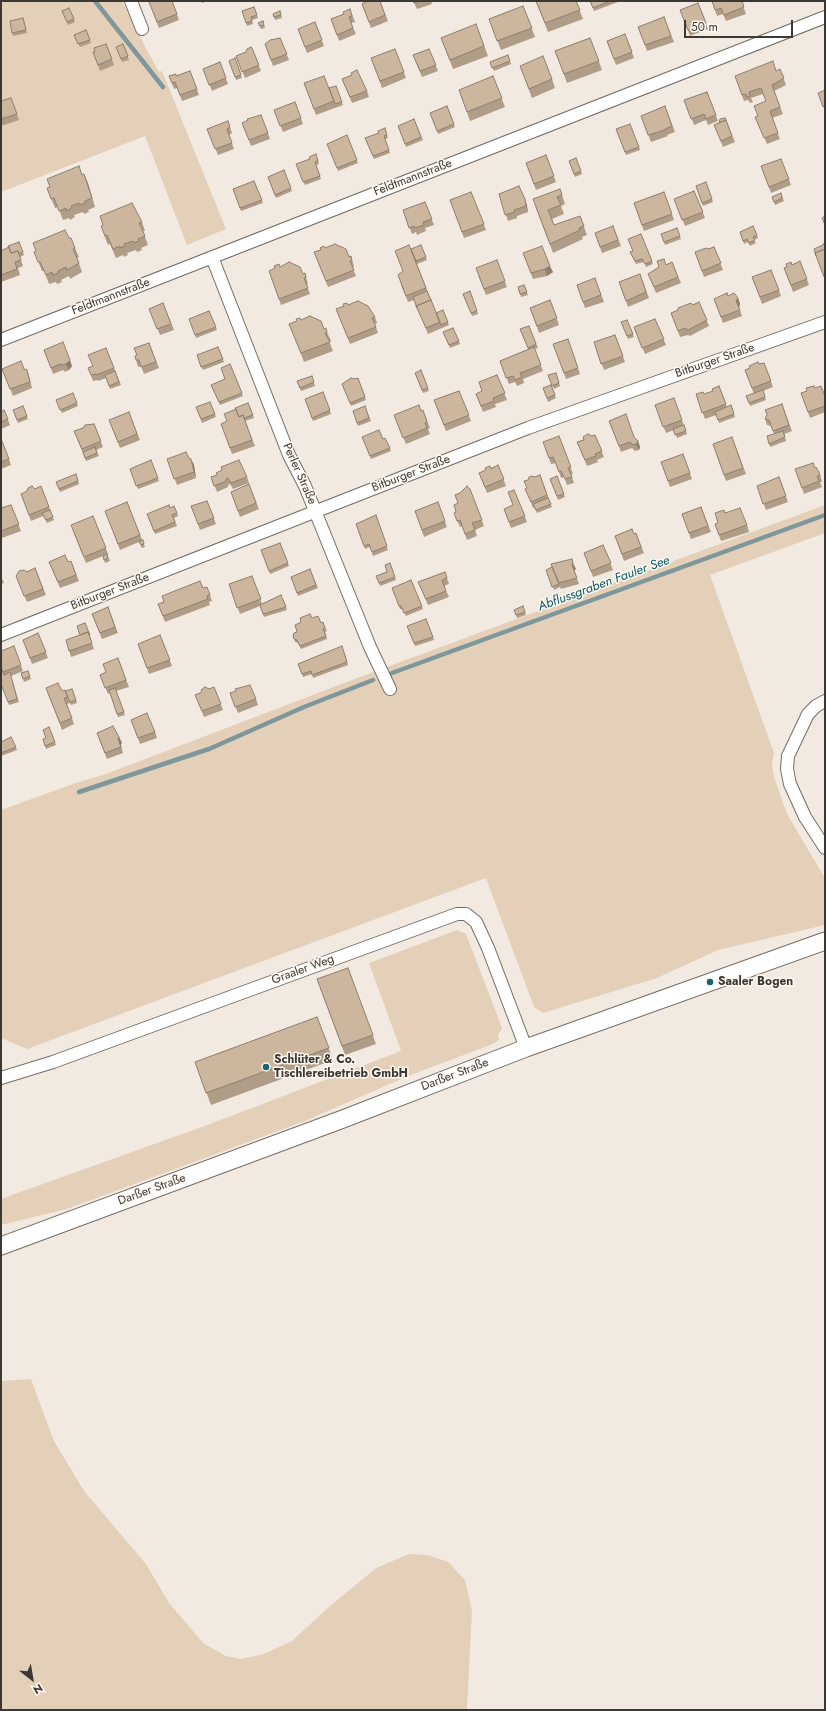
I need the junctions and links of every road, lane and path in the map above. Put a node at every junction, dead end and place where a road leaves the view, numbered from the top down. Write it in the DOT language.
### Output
graph roads {
  1 [pos="131,1"];
  2 [pos="825,18"];
  3 [pos="142,29"];
  4 [pos="212,257"];
  5 [pos="825,322"];
  6 [pos="1,340"];
  7 [pos="316,512"];
  8 [pos="1,635"];
  9 [pos="390,689"];
  10 [pos="825,701"];
  11 [pos="825,848"];
  12 [pos="825,941"];
  13 [pos="526,1048"];
  14 [pos="1,1078"];
  15 [pos="87,1214"];
  16 [pos="1,1235"];
  17 [pos="1,1246"];
  1 -- 3 [label="street"];
  2 -- 4 [label="street, Feldtmannstraße"];
  4 -- 6 [label="street, Feldtmannstraße"];
  4 -- 7 [label="street, Perler Straße"];
  5 -- 7 [label="street, Bitburger Straße"];
  7 -- 8 [label="street, Bitburger Straße"];
  7 -- 9 [label="street, Perler Straße"];
  10 -- 11 [label="street"];
  12 -- 13 [label="main road, Darßer Straße"];
  13 -- 14 [label="street, Graaler Weg"];
  13 -- 15 [label="main road, Darßer Straße"];
  15 -- 16 [label="main road, Darßer Straße"];
  15 -- 17 [label="main road, Darßer Straße"];
}
